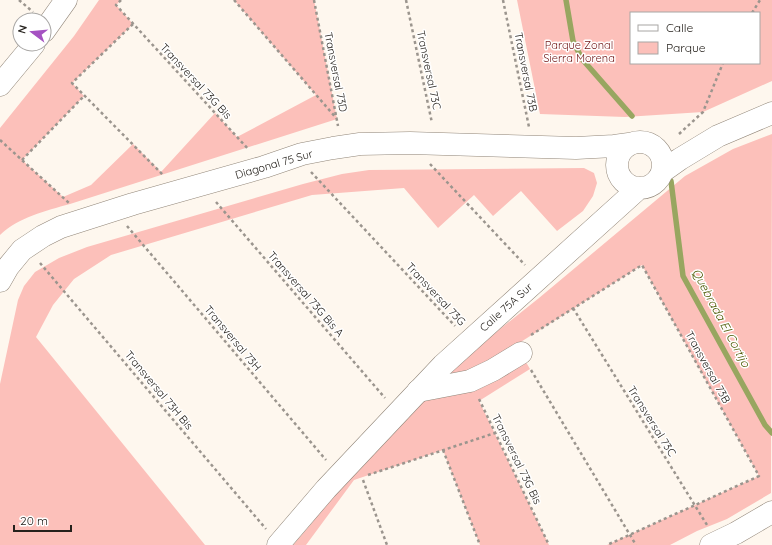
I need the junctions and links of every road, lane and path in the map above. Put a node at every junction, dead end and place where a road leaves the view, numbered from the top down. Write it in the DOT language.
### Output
graph roads {
  1 [pos="19,0"];
  2 [pos="66,0"];
  3 [pos="121,0"];
  4 [pos="234,0"];
  5 [pos="314,0"];
  6 [pos="406,0"];
  7 [pos="503,0"];
  8 [pos="760,0"];
  9 [pos="30,12"];
  10 [pos="52,12"];
  11 [pos="753,12"];
  12 [pos="133,24"];
  13 [pos="27,52"];
  14 [pos="723,64"];
  15 [pos="0,85"];
  16 [pos="84,96"];
  17 [pos="772,113"];
  18 [pos="337,119"];
  19 [pos="718,136"];
  20 [pos="0,140"];
  21 [pos="410,143"];
  22 [pos="436,144"];
  23 [pos="629,144"];
  24 [pos="660,144"];
  25 [pos="342,146"];
  26 [pos="533,146"];
  27 [pos="576,148"];
  28 [pos="296,157"];
  29 [pos="22,160"];
  30 [pos="264,167"];
  31 [pos="663,171"];
  32 [pos="626,177"];
  33 [pos="202,184"];
  34 [pos="179,191"];
  35 [pos="114,210"];
  36 [pos="86,218"];
  37 [pos="27,247"];
  38 [pos="538,279"];
  39 [pos="0,281"];
  40 [pos="573,308"];
  41 [pos="469,340"];
  42 [pos="518,349"];
  43 [pos="470,381"];
  44 [pos="418,391"];
  45 [pos="398,413"];
  46 [pos="495,433"];
  47 [pos="443,450"];
  48 [pos="339,476"];
  49 [pos="695,505"];
  50 [pos="772,512"];
  51 [pos="629,535"];
  52 [pos="279,544"];
  53 [pos="714,544"];
  54 [pos="387,545"];
  55 [pos="480,545"];
  56 [pos="549,545"];
  57 [pos="607,545"];
  58 [pos="636,545"];
  1 -- 9 [label="path"];
  2 -- 10 [label="street"];
  3 -- 12 [label="path, Transversal 73G Bis"];
  4 -- 18 [label="path"];
  5 -- 18 [label="path, Transversal 73D"];
  6 -- 22 [label="path, Transversal 73C"];
  7 -- 26 [label="path, Transversal 73B"];
  8 -- 11 [label="path"];
  12 -- 16 [label="path"];
  12 -- 30 [label="path, Transversal 73G Bis"];
  13 -- 15 [label="street"];
  14 -- 24 [label="path"];
  16 -- 29 [label="path"];
  16 -- 34 [label="path"];
  17 -- 19 [label="street"];
  18 -- 25 [label="path, Transversal 73D"];
  19 -- 24 [label="street"];
  19 -- 31 [label="street"];
  20 -- 29 [label="path"];
  21 -- 22 [label="street, Diagonal 75 Sur"];
  21 -- 25 [label="street, Diagonal 75 Sur"];
  21 -- 38 [label="path"];
  22 -- 26 [label="street, Diagonal 75 Sur"];
  23 -- 24 [label="street"];
  23 -- 27 [label="street, Diagonal 75 Sur"];
  23 -- 32 [label="street"];
  24 -- 31 [label="street"];
  25 -- 28 [label="street, Diagonal 75 Sur"];
  26 -- 27 [label="street, Diagonal 75 Sur"];
  27 -- 32 [label="street, Diagonal 75 Sur"];
  28 -- 30 [label="street, Diagonal 75 Sur"];
  28 -- 41 [label="path, Transversal 73G"];
  29 -- 36 [label="path"];
  30 -- 33 [label="street, Diagonal 75 Sur"];
  31 -- 32 [label="street"];
  32 -- 38 [label="street, Calle 75A Sur"];
  33 -- 34 [label="street, Diagonal 75 Sur"];
  33 -- 45 [label="path, Transversal 73G Bis A"];
  34 -- 35 [label="street, Diagonal 75 Sur"];
  35 -- 36 [label="street, Diagonal 75 Sur"];
  35 -- 48 [label="path, Transversal 73H"];
  36 -- 37 [label="street, Diagonal 75 Sur"];
  37 -- 39 [label="street, Diagonal 75 Sur"];
  37 -- 52 [label="path, Transversal 73H Bis"];
  38 -- 41 [label="street, Calle 75A Sur"];
  40 -- 42 [label="path"];
  40 -- 49 [label="path, Transversal 73C"];
  40 -- 49 [label="path, Transversal 73B"];
  41 -- 44 [label="street, Calle 75A Sur"];
  42 -- 43 [label="street"];
  42 -- 51 [label="path"];
  43 -- 44 [label="street"];
  43 -- 46 [label="path, Transversal 73G Bis"];
  44 -- 45 [label="street, Calle 75A Sur"];
  45 -- 48 [label="street, Calle 75A Sur"];
  46 -- 47 [label="path"];
  46 -- 56 [label="path, Transversal 73G Bis"];
  47 -- 54 [label="path"];
  47 -- 55 [label="path"];
  48 -- 52 [label="street, Calle 75A Sur"];
  49 -- 51 [label="path"];
  49 -- 53 [label="path, Transversal 73C"];
  50 -- 53 [label="street"];
  51 -- 57 [label="path"];
  51 -- 58 [label="path"];
}
